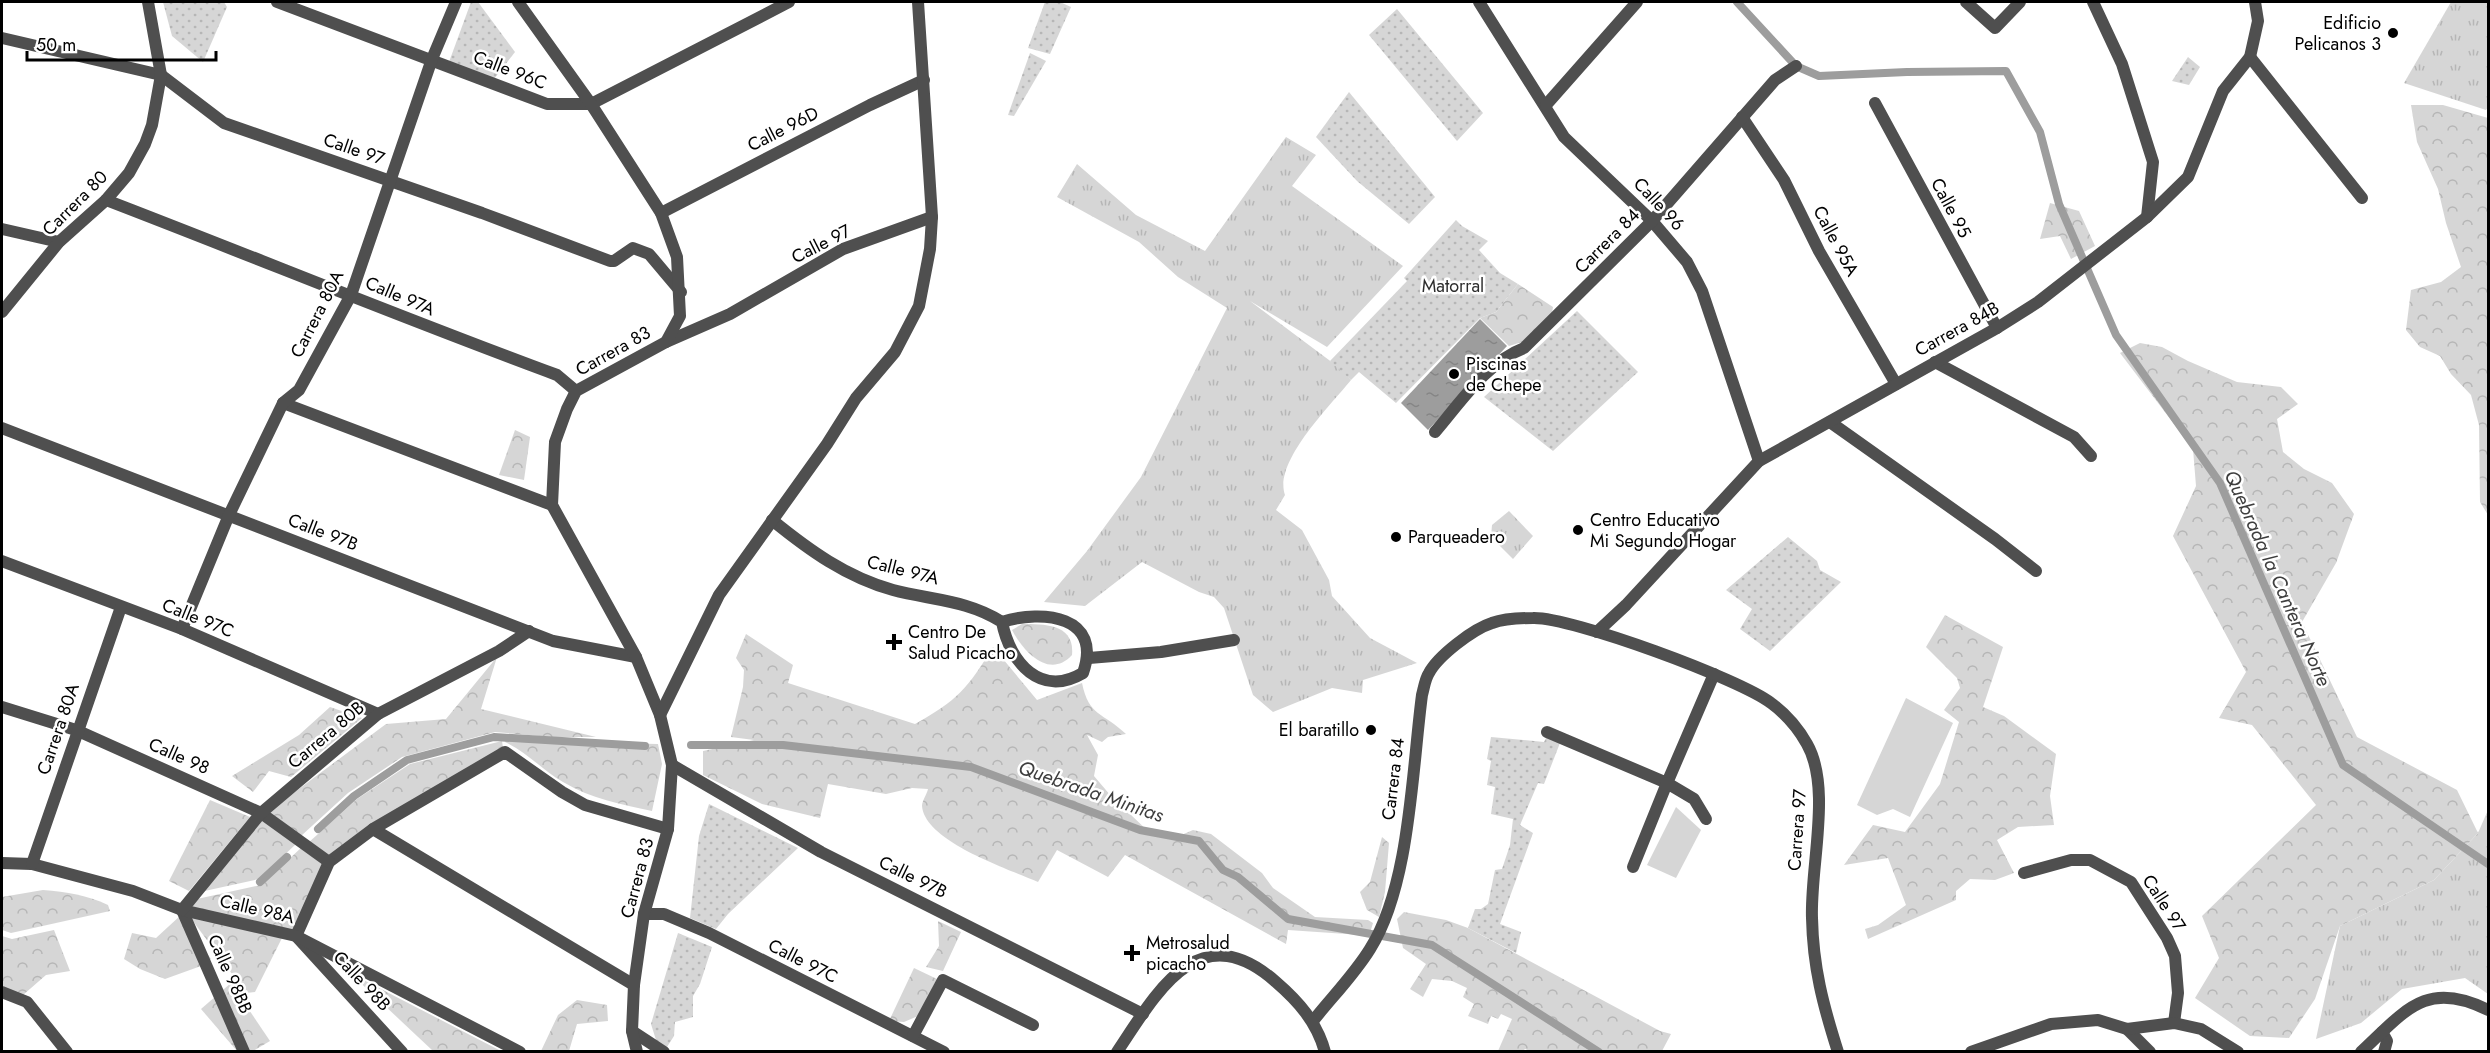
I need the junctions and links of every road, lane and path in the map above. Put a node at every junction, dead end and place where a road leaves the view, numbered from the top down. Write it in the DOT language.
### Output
graph roads {
  1 [pos="148,2"];
  2 [pos="277,2"];
  3 [pos="456,2"];
  4 [pos="520,2"];
  5 [pos="789,2"];
  6 [pos="918,2"];
  7 [pos="1479,2"];
  8 [pos="1637,2"];
  9 [pos="1966,2"];
  10 [pos="2020,2"];
  11 [pos="2093,2"];
  12 [pos="2255,2"];
  13 [pos="2,38"];
  14 [pos="2250,57"];
  15 [pos="432,59"];
  16 [pos="1796,66"];
  17 [pos="161,75"];
  18 [pos="924,80"];
  19 [pos="1875,103"];
  20 [pos="591,104"];
  21 [pos="1546,105"];
  22 [pos="1742,117"];
  23 [pos="390,180"];
  24 [pos="2362,198"];
  25 [pos="106,200"];
  26 [pos="661,213"];
  27 [pos="932,217"];
  28 [pos="2147,217"];
  29 [pos="1652,221"];
  30 [pos="2,229"];
  31 [pos="59,242"];
  32 [pos="681,292"];
  33 [pos="351,295"];
  34 [pos="2,312"];
  35 [pos="1997,328"];
  36 [pos="666,342"];
  37 [pos="1935,362"];
  38 [pos="1896,384"];
  39 [pos="576,391"];
  40 [pos="283,403"];
  41 [pos="1830,422"];
  42 [pos="2,428"];
  43 [pos="1435,432"];
  44 [pos="2091,456"];
  45 [pos="1759,461"];
  46 [pos="552,505"];
  47 [pos="229,515"];
  48 [pos="772,520"];
  49 [pos="2,561"];
  50 [pos="2036,571"];
  51 [pos="121,607"];
  52 [pos="1002,622"];
  53 [pos="182,629"];
  54 [pos="529,631"];
  55 [pos="1598,632"];
  56 [pos="1234,640"];
  57 [pos="636,657"];
  58 [pos="1089,658"];
  59 [pos="1714,674"];
  60 [pos="2,707"];
  61 [pos="378,714"];
  62 [pos="660,715"];
  63 [pos="76,730"];
  64 [pos="1548,732"];
  65 [pos="672,765"];
  66 [pos="1667,783"];
  67 [pos="261,813"];
  68 [pos="1706,819"];
  69 [pos="373,829"];
  70 [pos="668,830"];
  71 [pos="329,862"];
  72 [pos="2,863"];
  73 [pos="32,864"];
  74 [pos="1633,867"];
  75 [pos="2024,873"];
  76 [pos="182,910"];
  77 [pos="644,914"];
  78 [pos="296,936"];
  79 [pos="634,985"];
  80 [pos="2,992"];
  81 [pos="2488,1010"];
  82 [pos="1143,1014"];
  83 [pos="1313,1021"];
  84 [pos="2174,1023"];
  85 [pos="1033,1025"];
  86 [pos="2127,1029"];
  87 [pos="632,1031"];
  88 [pos="2382,1032"];
  89 [pos="913,1036"];
  90 [pos="2233,1050"];
  91 [pos="68,1052"];
  92 [pos="244,1052"];
  93 [pos="402,1052"];
  94 [pos="520,1052"];
  95 [pos="637,1052"];
  96 [pos="664,1052"];
  97 [pos="944,1052"];
  98 [pos="1117,1052"];
  99 [pos="1325,1052"];
  100 [pos="1838,1052"];
  101 [pos="1971,1052"];
  102 [pos="2150,1052"];
  103 [pos="2361,1052"];
  104 [pos="2384,1052"];
  1 -- 17 [label="street, Carrera 80"];
  2 -- 15 [label="street, Calle 96C"];
  3 -- 15 [label="street, Carrera 80A"];
  4 -- 20 [label="street, Carrera 83"];
  5 -- 20 [label="street, Calle 96C"];
  6 -- 18 [label="street"];
  7 -- 21 [label="street, Calle 96"];
  8 -- 21 [label="street"];
  9 -- 10 [label="street"];
  11 -- 28 [label="street"];
  12 -- 14 [label="street, Carrera 84B"];
  13 -- 17 [label="street, Calle 97"];
  14 -- 24 [label="street"];
  14 -- 28 [label="street, Carrera 84B"];
  15 -- 20 [label="street, Calle 96C"];
  15 -- 23 [label="street, Carrera 80A"];
  16 -- 22 [label="street, Carrera 84"];
  17 -- 23 [label="street, Calle 97"];
  17 -- 25 [label="street, Carrera 80"];
  18 -- 26 [label="street, Calle 96D"];
  18 -- 27 [label="street"];
  19 -- 35 [label="street, Calle 95"];
  20 -- 26 [label="street, Carrera 83"];
  21 -- 29 [label="street, Calle 96"];
  22 -- 29 [label="street, Carrera 84"];
  22 -- 38 [label="street, Calle 95A"];
  23 -- 32 [label="street, Calle 97"];
  23 -- 33 [label="street, Carrera 80A"];
  25 -- 31 [label="street, Carrera 80"];
  25 -- 33 [label="street, Calle 97A"];
  26 -- 32 [label="street, Carrera 83"];
  27 -- 36 [label="street, Calle 97"];
  27 -- 48 [label="street"];
  28 -- 35 [label="street, Carrera 84B"];
  29 -- 43 [label="street, Carrera 84"];
  29 -- 45 [label="street, Calle 96"];
  30 -- 31 [label="street"];
  31 -- 34 [label="street, Carrera 80"];
  32 -- 36 [label="street, Carrera 83"];
  33 -- 39 [label="street, Calle 97A"];
  33 -- 40 [label="street, Carrera 80A"];
  35 -- 37 [label="street, Carrera 84B"];
  36 -- 39 [label="street, Carrera 83"];
  37 -- 38 [label="street, Carrera 84B"];
  37 -- 44 [label="street"];
  38 -- 41 [label="street, Carrera 84B"];
  39 -- 46 [label="street, Carrera 83"];
  40 -- 46 [label="street"];
  40 -- 47 [label="street, Carrera 80A"];
  41 -- 45 [label="street, Carrera 84B"];
  41 -- 50 [label="street"];
  42 -- 47 [label="street, Calle 97B"];
  45 -- 55 [label="street, Carrera 84B"];
  46 -- 57 [label="street, Carrera 83"];
  47 -- 53 [label="street, Carrera 80A"];
  47 -- 54 [label="street, Calle 97B"];
  48 -- 52 [label="street, Calle 97A"];
  48 -- 62 [label="street"];
  49 -- 51 [label="street, Calle 97C"];
  51 -- 53 [label="street, Calle 97C"];
  51 -- 63 [label="street, Carrera 80A"];
  52 -- 58 [label="street"];
  52 -- 58 [label="street"];
  53 -- 61 [label="street, Calle 97C"];
  54 -- 57 [label="street, Calle 97B"];
  54 -- 61 [label="street, Carrera 80B"];
  55 -- 59 [label="street, Carrera 97"];
  55 -- 83 [label="street, Carrera 84"];
  56 -- 58 [label="street"];
  57 -- 62 [label="street, Carrera 83"];
  59 -- 66 [label="street"];
  59 -- 100 [label="street, Carrera 97"];
  60 -- 63 [label="street, Calle 98"];
  61 -- 67 [label="street, Carrera 80B"];
  62 -- 65 [label="street, Carrera 83"];
  63 -- 67 [label="street, Calle 98"];
  63 -- 73 [label="street, Carrera 80A"];
  64 -- 66 [label="street"];
  65 -- 70 [label="street, Carrera 83"];
  65 -- 82 [label="street, Calle 97B"];
  66 -- 68 [label="street"];
  66 -- 74 [label="street"];
  67 -- 71 [label="street, Calle 98"];
  67 -- 76 [label="street, Carrera 80B"];
  69 -- 70 [label="street"];
  69 -- 71 [label="street"];
  69 -- 79 [label="street"];
  70 -- 77 [label="street, Carrera 83"];
  71 -- 78 [label="street"];
  72 -- 73 [label="street, Calle 98A"];
  73 -- 76 [label="street, Calle 98A"];
  75 -- 84 [label="street, Calle 97"];
  76 -- 78 [label="street, Calle 98A"];
  76 -- 92 [label="street, Calle 98BB"];
  77 -- 79 [label="street, Carrera 83"];
  77 -- 89 [label="street, Calle 97C"];
  78 -- 93 [label="street, Calle 98B"];
  78 -- 94 [label="street, Calle 98A"];
  79 -- 87 [label="street, Carrera 83"];
  80 -- 91 [label="street"];
  81 -- 88 [label="street"];
  82 -- 83 [label="street"];
  82 -- 98 [label="street"];
  83 -- 99 [label="street"];
  84 -- 86 [label="street"];
  84 -- 90 [label="street"];
  85 -- 89 [label="street"];
  86 -- 101 [label="street"];
  86 -- 102 [label="street"];
  87 -- 95 [label="street, Carrera 83"];
  87 -- 96 [label="street"];
  88 -- 103 [label="street"];
  88 -- 104 [label="street"];
  89 -- 97 [label="street, Calle 97C"];
}
